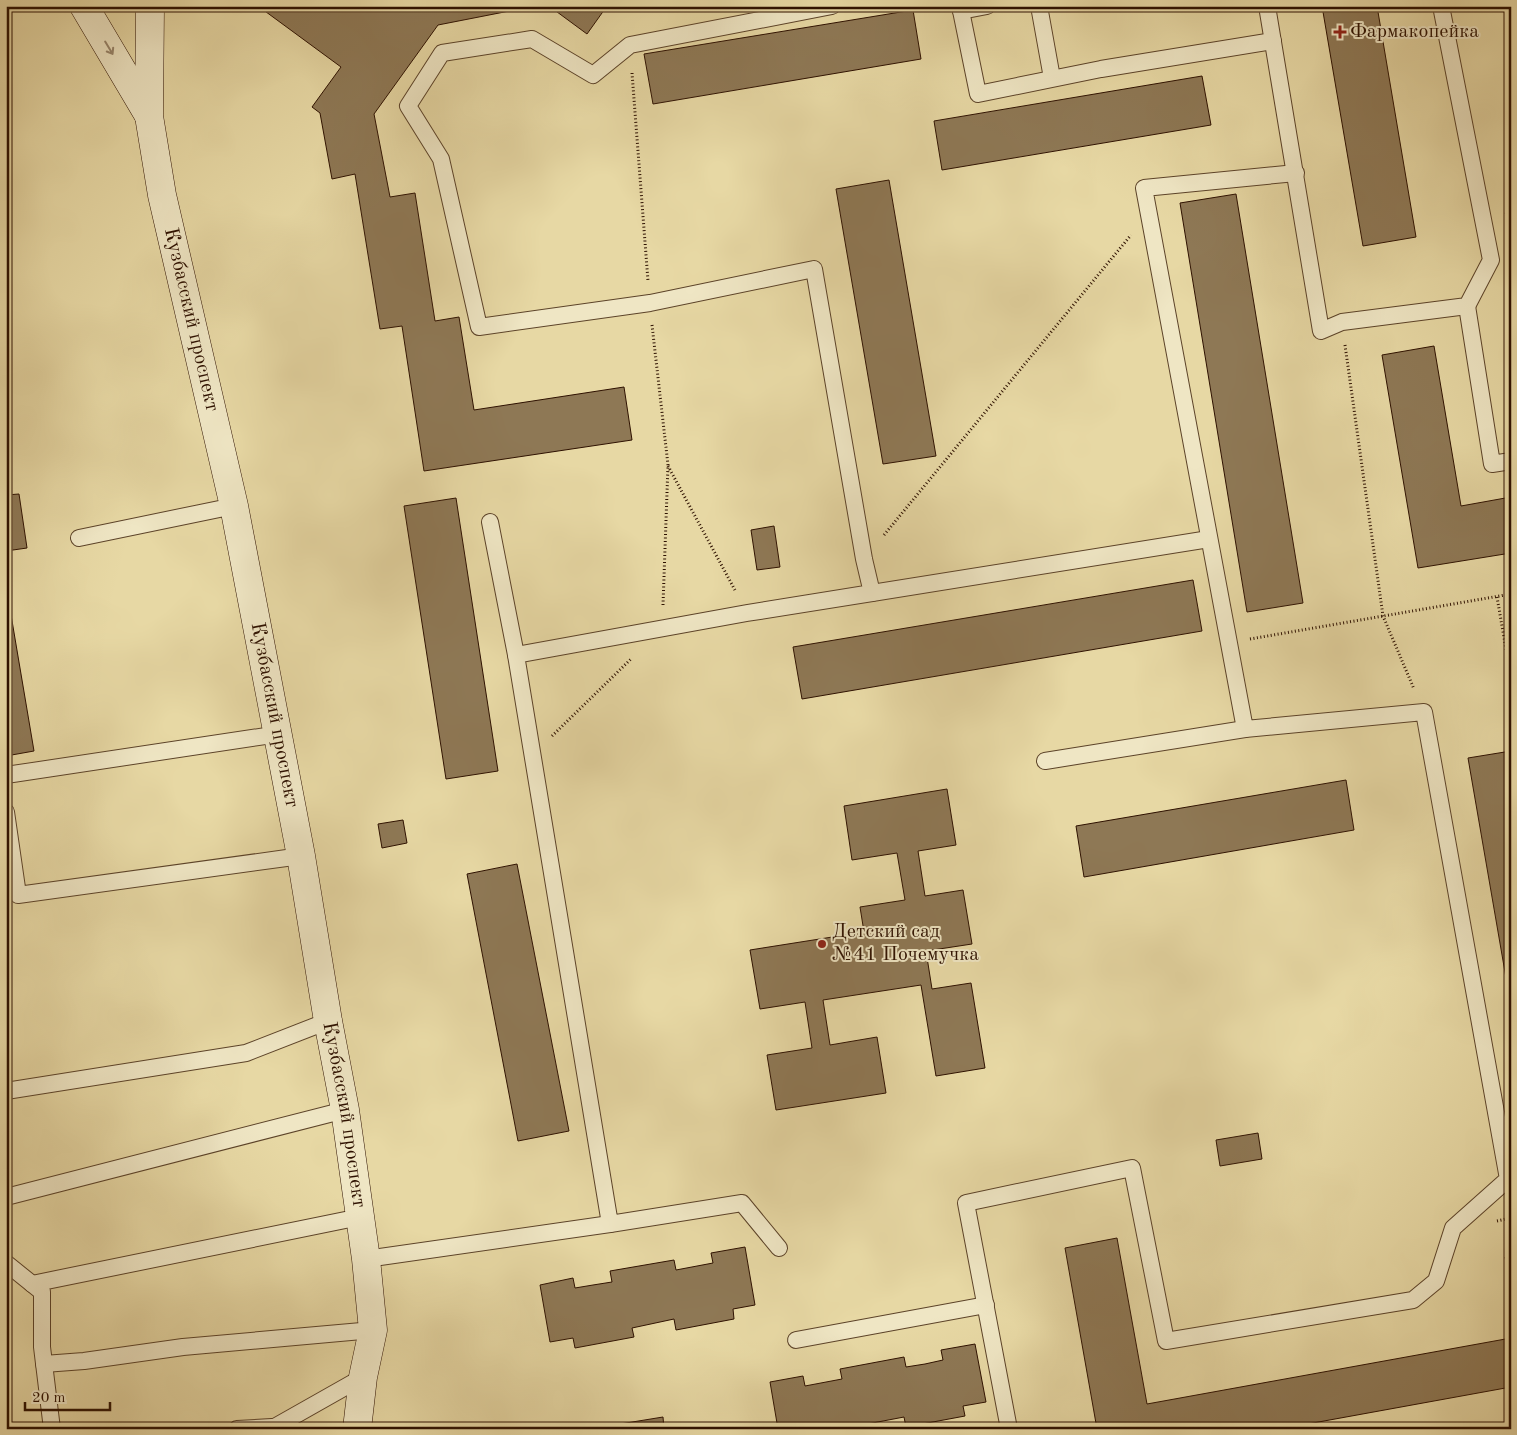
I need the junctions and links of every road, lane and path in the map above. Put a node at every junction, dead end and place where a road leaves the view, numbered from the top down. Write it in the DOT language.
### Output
graph roads {
  1 [pos="84,6"];
  2 [pos="150,6"];
  3 [pos="832,6"];
  4 [pos="987,6"];
  5 [pos="1039,6"];
  6 [pos="1267,6"];
  7 [pos="1441,6"];
  8 [pos="960,8"];
  9 [pos="1273,40"];
  10 [pos="630,45"];
  11 [pos="1052,78"];
  12 [pos="149,116"];
  13 [pos="1296,173"];
  14 [pos="1148,213"];
  15 [pos="650,303"];
  16 [pos="1468,306"];
  17 [pos="1342,322"];
  18 [pos="1511,461"];
  19 [pos="668,465"];
  20 [pos="234,506"];
  21 [pos="490,522"];
  22 [pos="79,538"];
  23 [pos="1209,539"];
  24 [pos="864,560"];
  25 [pos="872,593"];
  26 [pos="1511,594"];
  27 [pos="1498,597"];
  28 [pos="747,613"];
  29 [pos="1383,616"];
  30 [pos="663,629"];
  31 [pos="1229,643"];
  32 [pos="516,655"];
  33 [pos="1511,678"];
  34 [pos="1424,712"];
  35 [pos="1245,729"];
  36 [pos="278,734"];
  37 [pos="533,754"];
  38 [pos="1045,761"];
  39 [pos="6,775"];
  40 [pos="6,812"];
  41 [pos="302,856"];
  42 [pos="12,896"];
  43 [pos="328,1021"];
  44 [pos="6,1091"];
  45 [pos="345,1110"];
  46 [pos="6,1197"];
  47 [pos="360,1217"];
  48 [pos="610,1224"];
  49 [pos="779,1248"];
  50 [pos="366,1259"];
  51 [pos="6,1263"];
  52 [pos="32,1284"];
  53 [pos="986,1305"];
  54 [pos="373,1330"];
  55 [pos="796,1340"];
  56 [pos="44,1364"];
  57 [pos="363,1377"];
  58 [pos="272,1428"];
  59 [pos="52,1429"];
  60 [pos="237,1429"];
  61 [pos="357,1429"];
  62 [pos="1009,1429"];
  1 -- 12 [label="street, one-way"];
  2 -- 12 [label="street, Кузбасский проспект"];
  3 -- 10 [label="lane"];
  4 -- 8 [label="lane"];
  5 -- 11 [label="lane"];
  6 -- 9 [label="lane"];
  7 -- 16 [label="lane"];
  8 -- 11 [label="lane"];
  9 -- 11 [label="lane"];
  9 -- 13 [label="lane"];
  10 -- 15 [label="path"];
  10 -- 15 [label="lane"];
  12 -- 20 [label="street, Кузбасский проспект"];
  13 -- 14 [label="lane"];
  13 -- 17 [label="lane"];
  14 -- 23 [label="lane"];
  14 -- 24 [label="path"];
  15 -- 19 [label="path"];
  15 -- 24 [label="lane"];
  16 -- 17 [label="lane"];
  16 -- 18 [label="lane"];
  17 -- 29 [label="path"];
  19 -- 28 [label="path"];
  19 -- 30 [label="path"];
  20 -- 22 [label="lane"];
  20 -- 36 [label="street, Кузбасский проспект"];
  21 -- 32 [label="lane"];
  23 -- 25 [label="lane"];
  23 -- 31 [label="lane"];
  24 -- 25 [label="lane"];
  25 -- 28 [label="lane"];
  26 -- 27 [label="path"];
  27 -- 29 [label="path"];
  27 -- 33 [label="path"];
  28 -- 30 [label="lane"];
  29 -- 31 [label="path"];
  29 -- 34 [label="path"];
  30 -- 32 [label="lane"];
  30 -- 37 [label="path"];
  31 -- 35 [label="lane"];
  32 -- 37 [label="lane"];
  34 -- 35 [label="lane"];
  34 -- 53 [label="lane"];
  35 -- 38 [label="lane"];
  36 -- 39 [label="lane"];
  36 -- 41 [label="street, Кузбасский проспект"];
  37 -- 48 [label="lane"];
  40 -- 42 [label="lane"];
  41 -- 42 [label="lane"];
  41 -- 43 [label="street, Кузбасский проспект"];
  43 -- 44 [label="lane"];
  43 -- 45 [label="street, Кузбасский проспект"];
  45 -- 46 [label="lane"];
  45 -- 47 [label="street, Кузбасский проспект"];
  47 -- 50 [label="street, Кузбасский проспект"];
  47 -- 52 [label="lane"];
  48 -- 49 [label="lane"];
  48 -- 50 [label="lane"];
  50 -- 54 [label="street, Кузбасский проспект"];
  51 -- 52 [label="lane"];
  52 -- 56 [label="lane"];
  53 -- 55 [label="lane"];
  53 -- 62 [label="lane"];
  54 -- 56 [label="lane"];
  54 -- 57 [label="street, Кузбасский проспект"];
  56 -- 59 [label="lane"];
  57 -- 58 [label="lane"];
  57 -- 61 [label="street, Кузбасский проспект"];
  58 -- 60 [label="lane"];
}
